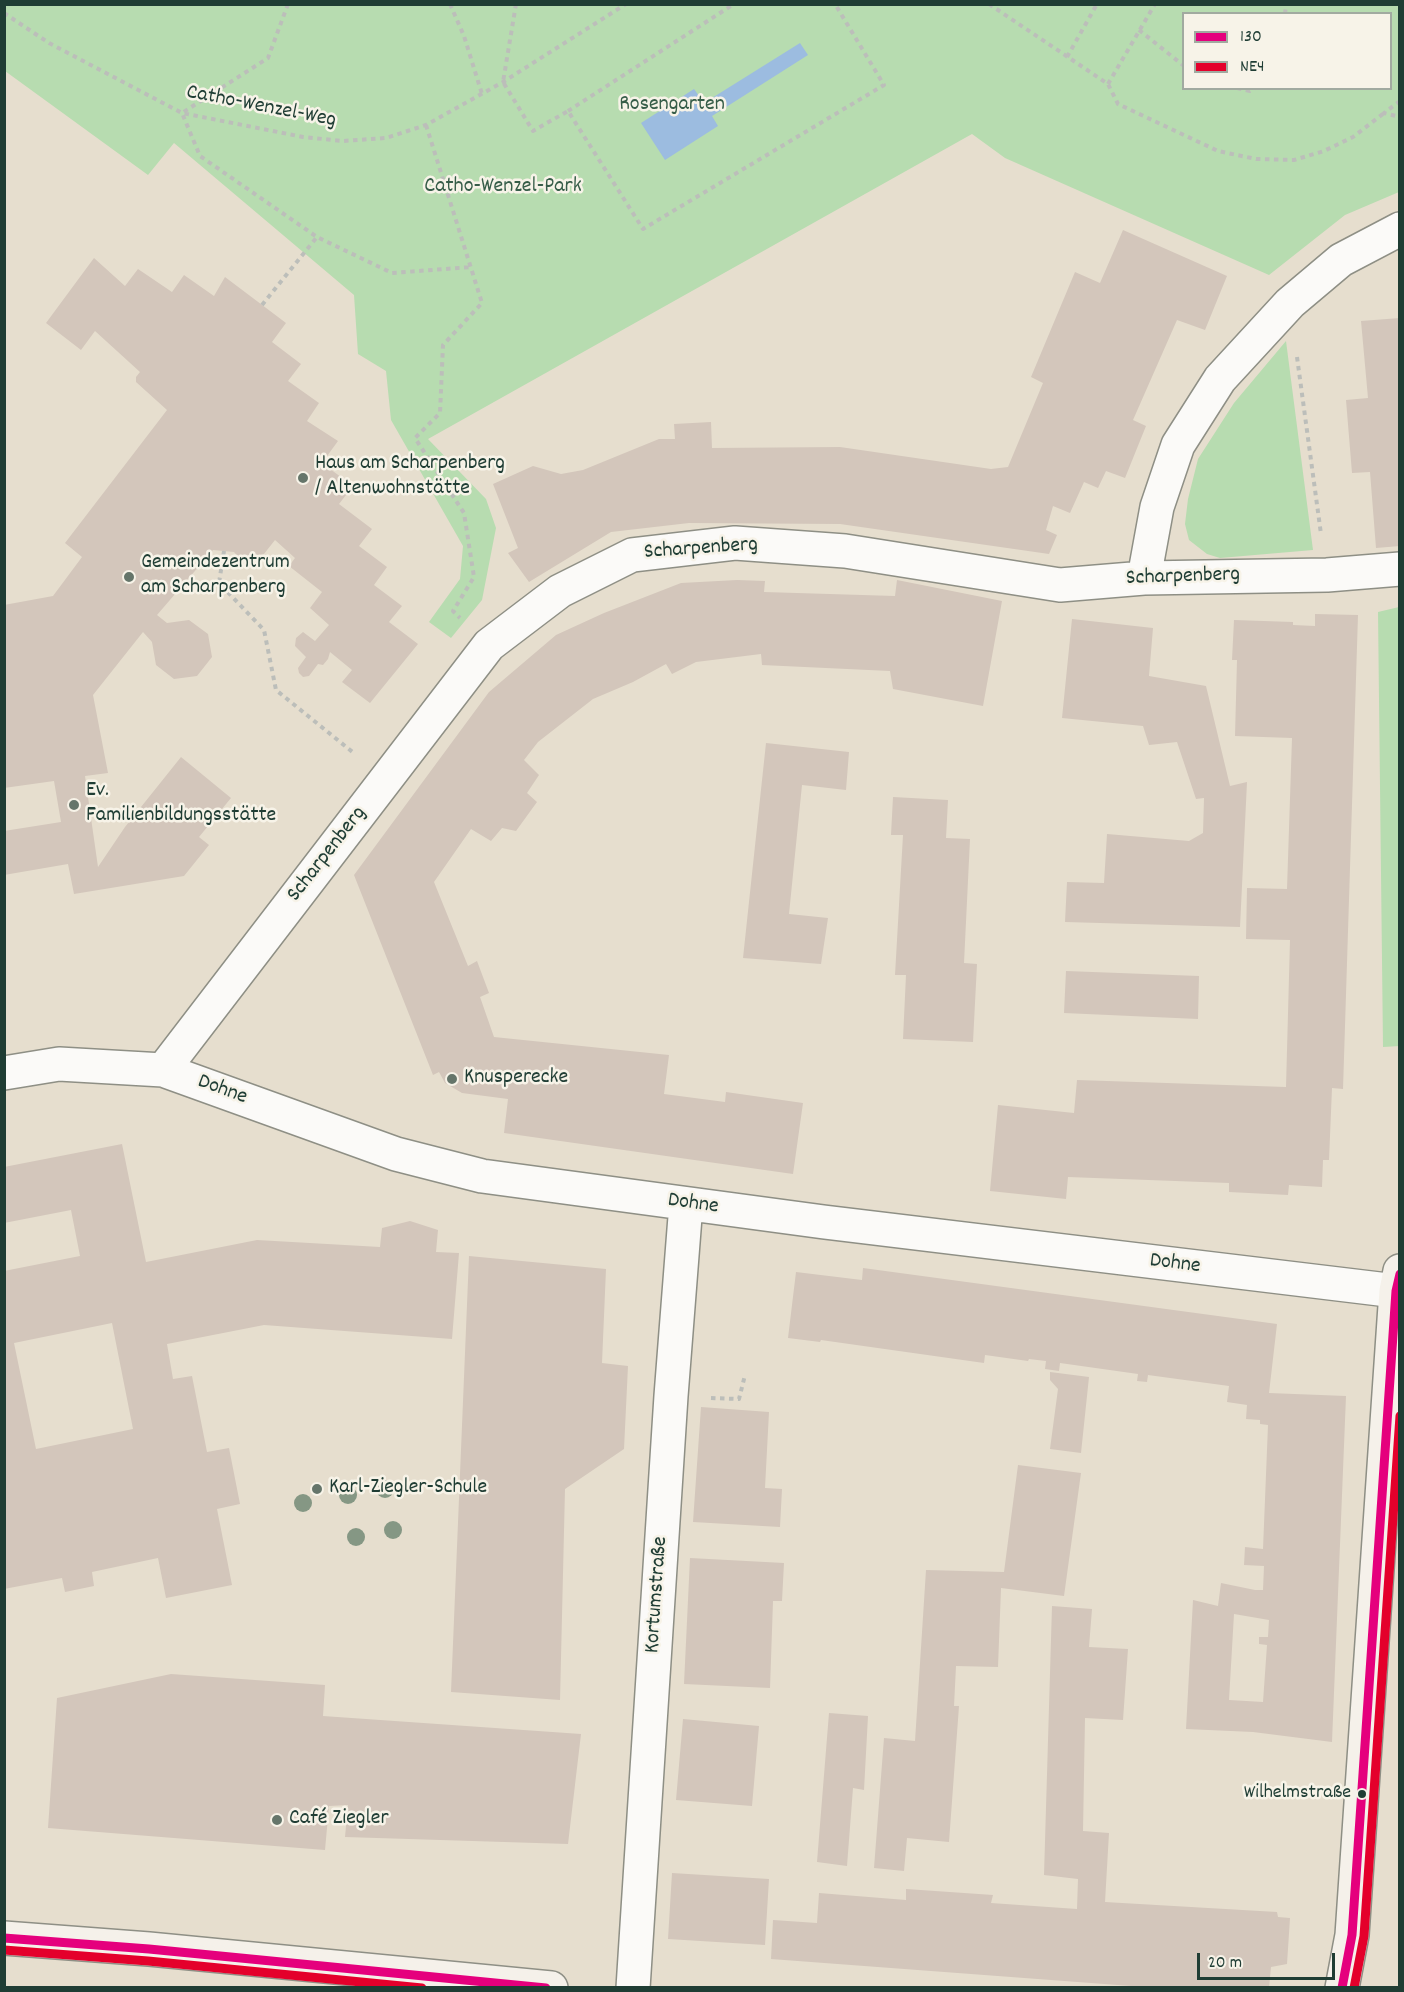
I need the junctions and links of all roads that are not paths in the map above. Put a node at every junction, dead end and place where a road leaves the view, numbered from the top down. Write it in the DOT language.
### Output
graph roads {
  1 [pos="1400,229"];
  2 [pos="1400,569"];
  3 [pos="1144,578"];
  4 [pos="163,1070"];
  5 [pos="4,1072"];
  6 [pos="686,1204"];
  7 [pos="1398,1281"];
  8 [pos="1391,1480"];
  9 [pos="4,1938"];
  10 [pos="551,1988"];
  11 [pos="633,1988"];
  12 [pos="1342,1988"];
  1 -- 3 [label="street"];
  2 -- 3 [label="street, Scharpenberg"];
  3 -- 4 [label="street, Scharpenberg"];
  4 -- 5 [label="street, Dohne"];
  4 -- 6 [label="street, Dohne"];
  6 -- 7 [label="street, Dohne"];
  6 -- 11 [label="street, Kortumstraße"];
  7 -- 8 [label="main road"];
  8 -- 12 [label="main road"];
  9 -- 10 [label="main road"];
}
